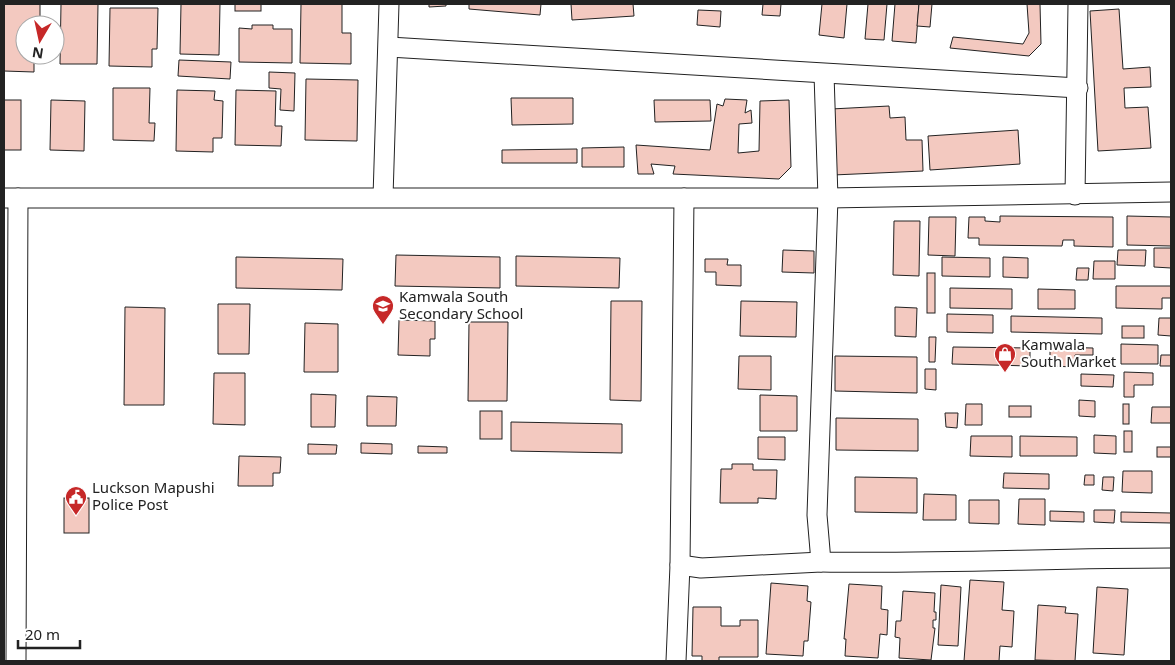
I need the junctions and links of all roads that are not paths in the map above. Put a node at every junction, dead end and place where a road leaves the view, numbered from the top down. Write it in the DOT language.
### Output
graph roads {
  1 [pos="389,4"];
  2 [pos="1078,4"];
  3 [pos="389,48"];
  4 [pos="824,74"];
  5 [pos="1078,88"];
  6 [pos="1171,192"];
  7 [pos="1075,195"];
  8 [pos="383,197"];
  9 [pos="11,198"];
  10 [pos="684,198"];
  11 [pos="828,198"];
  12 [pos="1171,558"];
  13 [pos="821,562"];
  14 [pos="680,565"];
  15 [pos="10,578"];
  16 [pos="16,661"];
  17 [pos="676,661"];
  1 -- 3 [label="street"];
  2 -- 5 [label="street"];
  3 -- 4 [label="street"];
  3 -- 8 [label="street"];
  4 -- 5 [label="street"];
  4 -- 11 [label="street"];
  5 -- 7 [label="street"];
  6 -- 7 [label="street"];
  7 -- 11 [label="street"];
  8 -- 9 [label="street"];
  8 -- 10 [label="street"];
  9 -- 15 [label="street"];
  10 -- 11 [label="street"];
  10 -- 14 [label="street"];
  11 -- 13 [label="street"];
  12 -- 13 [label="street"];
  13 -- 14 [label="street"];
  14 -- 17 [label="street"];
  15 -- 16 [label="street"];
}
